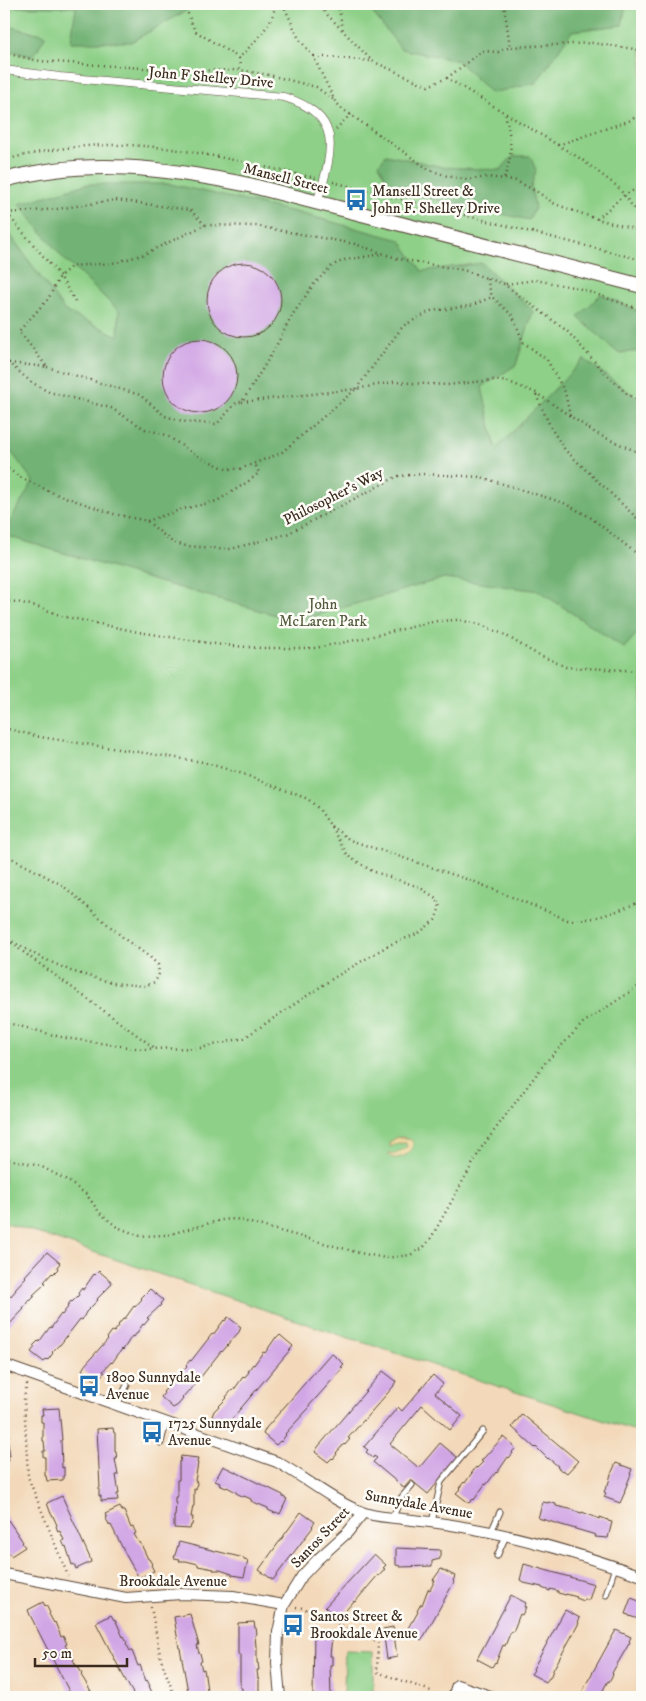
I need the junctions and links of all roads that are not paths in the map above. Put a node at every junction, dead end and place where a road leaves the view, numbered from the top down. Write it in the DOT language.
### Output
graph roads {
  1 [pos="4,70"];
  2 [pos="4,180"];
  3 [pos="317,203"];
  4 [pos="642,286"];
  5 [pos="4,1365"];
  6 [pos="127,1385"];
  7 [pos="117,1405"];
  8 [pos="166,1422"];
  9 [pos="482,1431"];
  10 [pos="162,1443"];
  11 [pos="412,1485"];
  12 [pos="363,1512"];
  13 [pos="500,1512"];
  14 [pos="393,1518"];
  15 [pos="432,1522"];
  16 [pos="490,1532"];
  17 [pos="506,1535"];
  18 [pos="497,1556"];
  19 [pos="615,1566"];
  20 [pos="4,1574"];
  21 [pos="642,1576"];
  22 [pos="606,1595"];
  23 [pos="284,1605"];
  24 [pos="280,1697"];
  25 [pos="453,1697"];
  26 [pos="493,1697"];
  1 -- 3 [label="street, John F Shelley Drive"];
  2 -- 3 [label="street, Mansell Street"];
  3 -- 4 [label="street, Mansell Street"];
  5 -- 7 [label="street, Sunnydale Avenue"];
  6 -- 7 [label="lane"];
  7 -- 8 [label="street, Sunnydale Avenue"];
  8 -- 10 [label="lane"];
  8 -- 12 [label="street, Sunnydale Avenue"];
  9 -- 15 [label="lane"];
  11 -- 14 [label="lane"];
  12 -- 14 [label="street, Sunnydale Avenue"];
  12 -- 23 [label="street, Santos Street"];
  13 -- 16 [label="lane"];
  14 -- 15 [label="street, Sunnydale Avenue"];
  15 -- 16 [label="street, Sunnydale Avenue"];
  16 -- 17 [label="street, Sunnydale Avenue"];
  17 -- 18 [label="lane"];
  17 -- 19 [label="street, Sunnydale Avenue"];
  19 -- 21 [label="street, Sunnydale Avenue"];
  19 -- 22 [label="lane"];
  20 -- 23 [label="street, Brookdale Avenue"];
  23 -- 24 [label="street, Santos Street"];
  25 -- 26 [label="street"];
}
